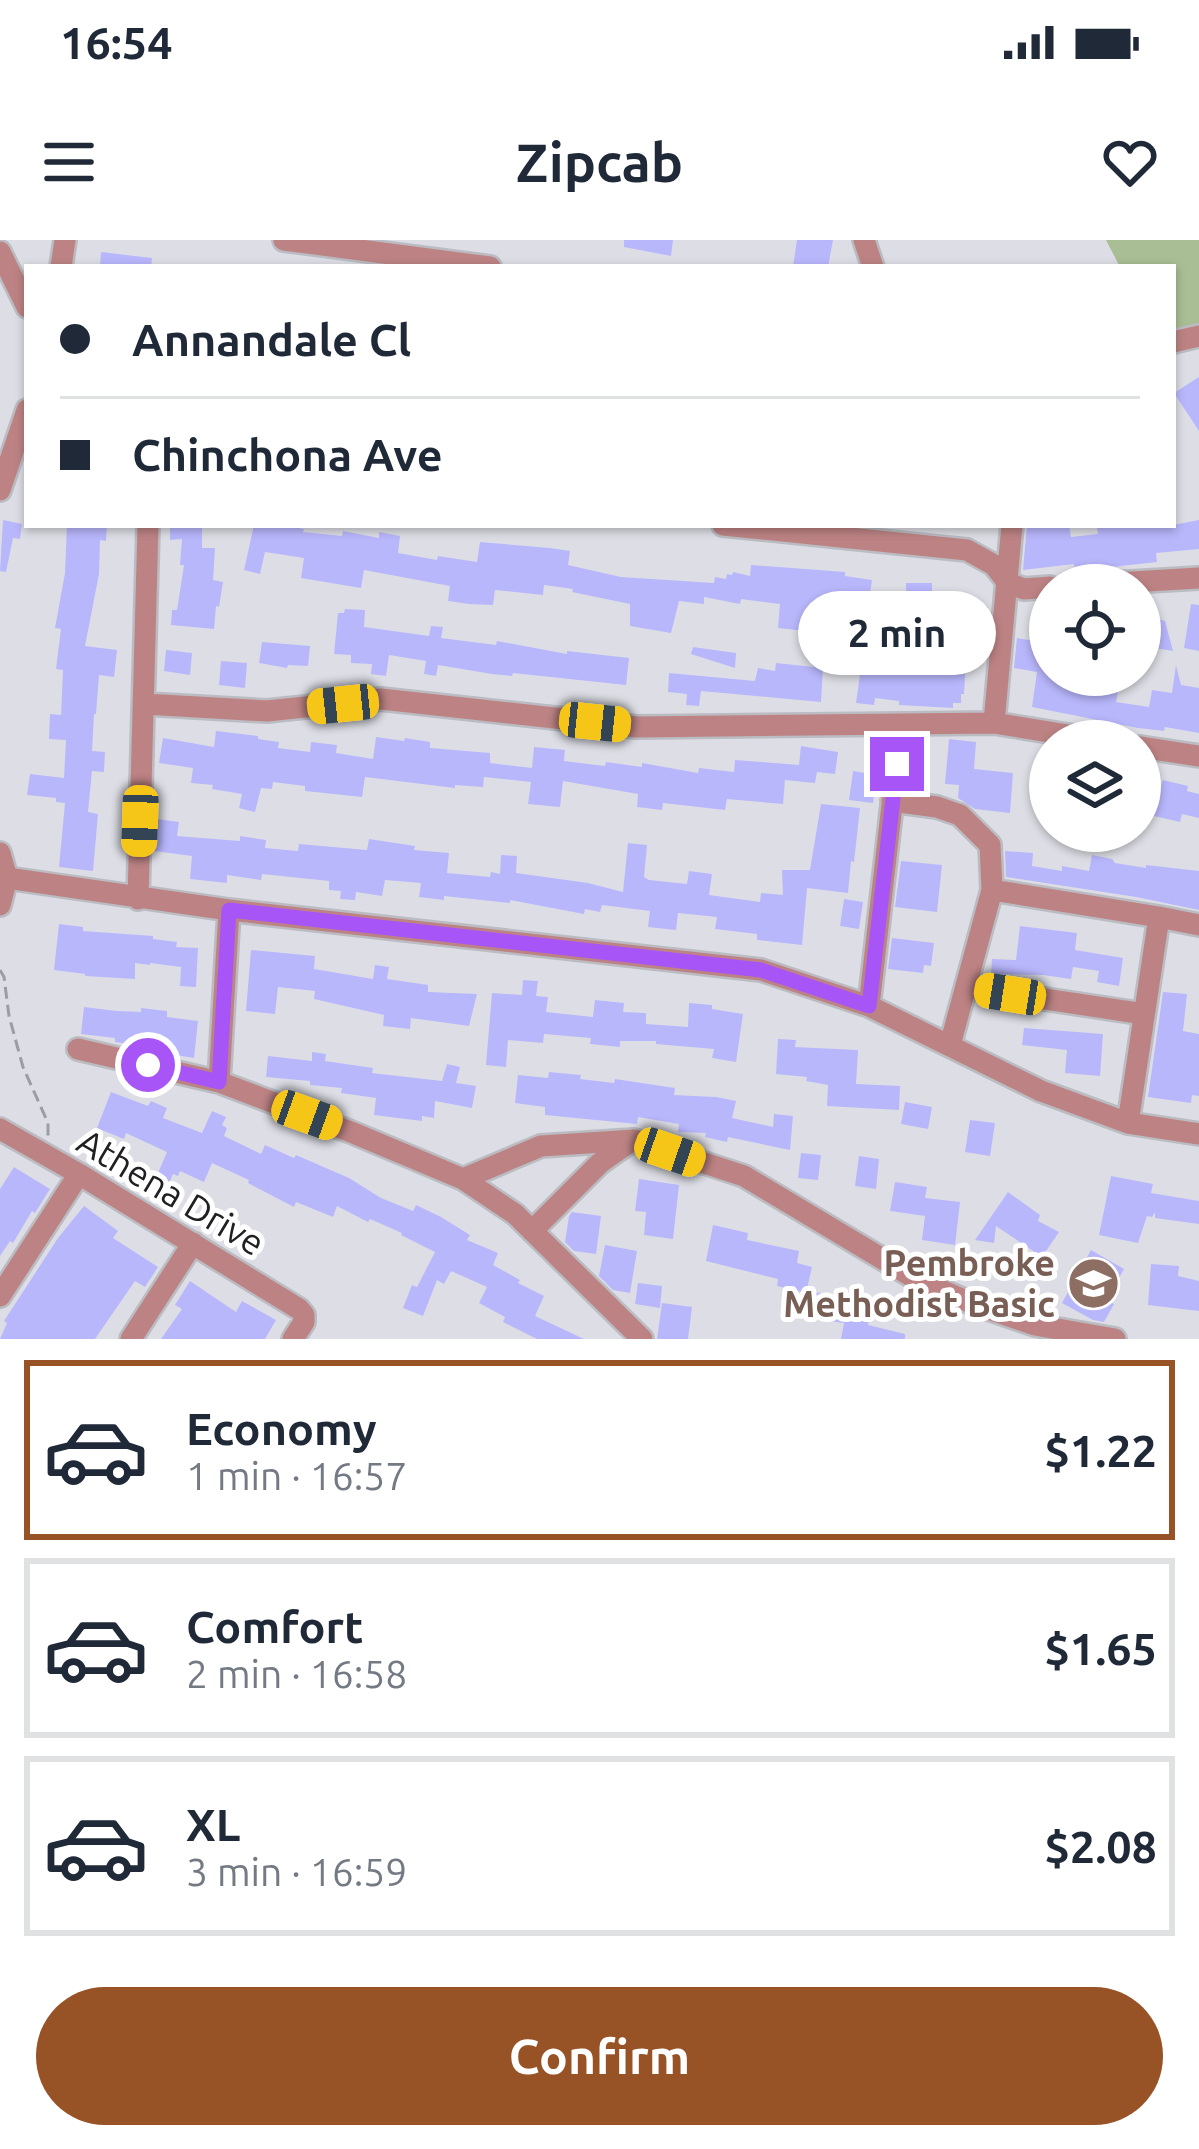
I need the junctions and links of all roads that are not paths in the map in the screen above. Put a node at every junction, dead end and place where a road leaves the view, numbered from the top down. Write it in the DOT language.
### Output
graph roads {
  1 [pos="284,240"];
  2 [pos="364,244"];
  3 [pos="0,252"];
  4 [pos="474,264"];
  5 [pos="24,301"];
  6 [pos="24,419"];
  7 [pos="0,490"];
  8 [pos="148,528"];
  9 [pos="752,528"];
  10 [pos="1012,528"];
  11 [pos="1199,578"];
  12 [pos="1161,580"];
  13 [pos="1008,583"];
  14 [pos="1029,589"];
  15 [pos="144,704"];
  16 [pos="994,723"];
  17 [pos="901,726"];
  18 [pos="1029,729"];
  19 [pos="1161,750"];
  20 [pos="1199,756"];
  21 [pos="892,801"];
  22 [pos="0,853"];
  23 [pos="7,878"];
  24 [pos="992,890"];
  25 [pos="138,899"];
  26 [pos="0,905"];
  27 [pos="229,910"];
  28 [pos="1159,917"];
  29 [pos="1199,925"];
  30 [pos="965,987"];
  31 [pos="869,1006"];
  32 [pos="1144,1014"];
  33 [pos="950,1045"];
  34 [pos="78,1048"];
  35 [pos="219,1082"];
  36 [pos="1128,1123"];
  37 [pos="0,1129"];
  38 [pos="1199,1134"];
  39 [pos="634,1140"];
  40 [pos="79,1174"];
  41 [pos="463,1179"];
  42 [pos="532,1232"];
  43 [pos="193,1243"];
  44 [pos="0,1296"];
  45 [pos="1088,1337"];
  46 [pos="131,1339"];
  47 [pos="293,1339"];
  48 [pos="642,1339"];
  49 [pos="1115,1339"];
  1 -- 2 [label="street"];
  2 -- 4 [label="street"];
  3 -- 5 [label="street"];
  6 -- 7 [label="street"];
  8 -- 15 [label="street"];
  9 -- 13 [label="street"];
  10 -- 13 [label="street"];
  11 -- 12 [label="street"];
  13 -- 14 [label="street"];
  13 -- 16 [label="street"];
  15 -- 17 [label="street"];
  15 -- 25 [label="street"];
  16 -- 17 [label="street"];
  16 -- 18 [label="street"];
  17 -- 21 [label="street"];
  19 -- 20 [label="street"];
  21 -- 24 [label="street"];
  21 -- 31 [label="street"];
  22 -- 23 [label="street"];
  23 -- 25 [label="street"];
  23 -- 26 [label="street"];
  24 -- 28 [label="street"];
  24 -- 30 [label="street"];
  25 -- 27 [label="street"];
  27 -- 31 [label="street"];
  27 -- 35 [label="street"];
  28 -- 29 [label="street"];
  28 -- 32 [label="street"];
  30 -- 32 [label="street"];
  30 -- 33 [label="street"];
  31 -- 33 [label="street"];
  32 -- 36 [label="street"];
  33 -- 36 [label="street"];
  34 -- 35 [label="street"];
  35 -- 41 [label="street"];
  36 -- 38 [label="street"];
  37 -- 40 [label="street, Athena Drive"];
  39 -- 41 [label="street"];
  39 -- 42 [label="street"];
  39 -- 45 [label="street"];
  40 -- 43 [label="street, Athena Drive"];
  40 -- 44 [label="street"];
  41 -- 42 [label="street"];
  42 -- 48 [label="street"];
  43 -- 46 [label="street"];
  43 -- 47 [label="street, Athena Drive"];
  45 -- 49 [label="street"];
}
